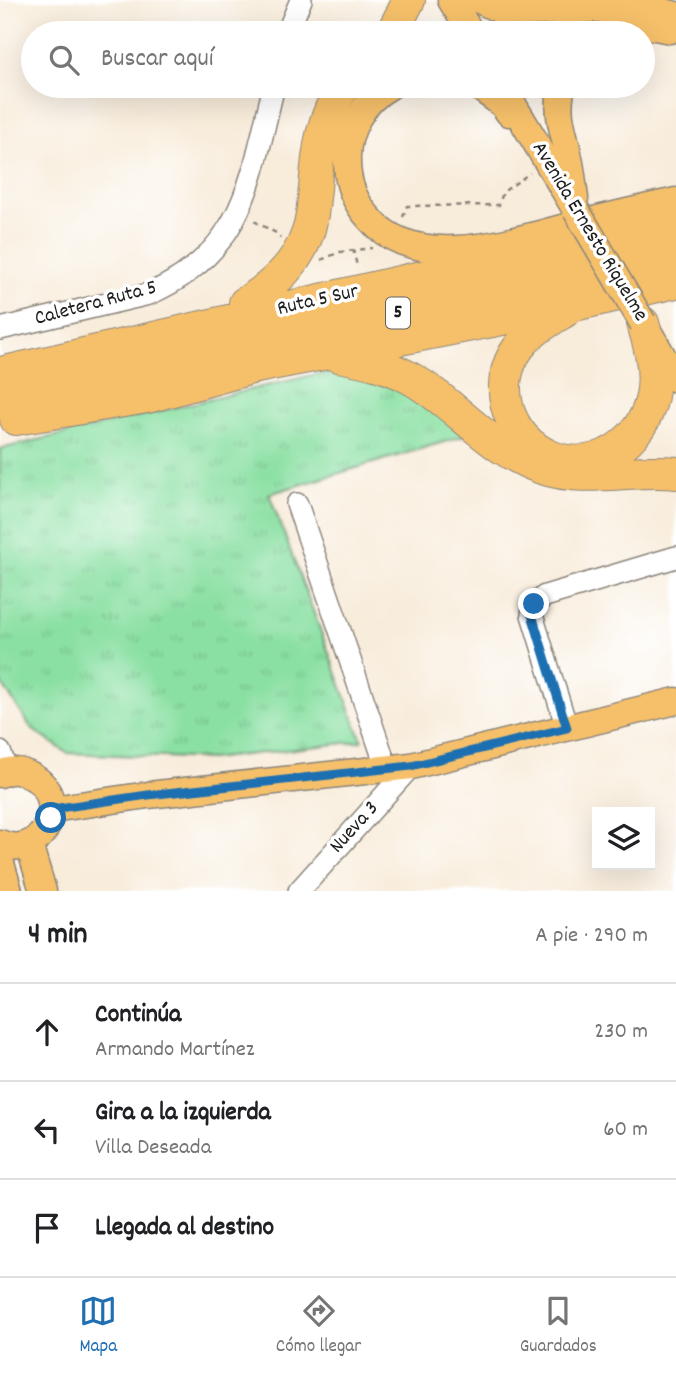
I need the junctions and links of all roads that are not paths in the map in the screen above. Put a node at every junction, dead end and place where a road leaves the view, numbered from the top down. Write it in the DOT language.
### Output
graph roads {
  1 [pos="301,0"];
  2 [pos="409,0"];
  3 [pos="451,0"];
  4 [pos="479,0"];
  5 [pos="676,15"];
  6 [pos="292,21"];
  7 [pos="398,21"];
  8 [pos="464,21"];
  9 [pos="655,28"];
  10 [pos="676,33"];
  11 [pos="271,98"];
  12 [pos="336,98"];
  13 [pos="376,98"];
  14 [pos="494,98"];
  15 [pos="509,98"];
  16 [pos="560,98"];
  17 [pos="543,155"];
  18 [pos="676,187"];
  19 [pos="676,201"];
  20 [pos="576,210"];
  21 [pos="632,210"];
  22 [pos="676,219"];
  23 [pos="502,243"];
  24 [pos="676,251"];
  25 [pos="401,267"];
  26 [pos="436,274"];
  27 [pos="676,282"];
  28 [pos="245,303"];
  29 [pos="579,304"];
  30 [pos="0,329"];
  31 [pos="657,341"];
  32 [pos="109,348"];
  33 [pos="324,353"];
  34 [pos="0,373"];
  35 [pos="676,379"];
  36 [pos="0,403"];
  37 [pos="0,422"];
  38 [pos="676,473"];
  39 [pos="297,504"];
  40 [pos="676,557"];
  41 [pos="676,701"];
  42 [pos="567,728"];
  43 [pos="2,766"];
  44 [pos="399,768"];
  45 [pos="52,809"];
  46 [pos="0,843"];
  47 [pos="29,844"];
  48 [pos="0,860"];
  49 [pos="9,891"];
  50 [pos="43,891"];
  51 [pos="299,891"];
  1 -- 6 [label="street"];
  2 -- 7 [label="highway"];
  3 -- 8 [label="main road"];
  4 -- 5 [label="main road"];
  9 -- 10 [label="main road"];
  11 -- 30 [label="street, Caletera Ruta 5"];
  12 -- 28 [label="highway"];
  13 -- 23 [label="main road"];
  14 -- 17 [label="main road"];
  15 -- 17 [label="main road, Avenida Ernesto Riquelme"];
  16 -- 20 [label="main road"];
  17 -- 20 [label="main road, Avenida Ernesto Riquelme"];
  18 -- 21 [label="main road"];
  19 -- 21 [label="main road"];
  20 -- 31 [label="main road, Avenida Ernesto Riquelme, bridge"];
  21 -- 23 [label="main road"];
  22 -- 26 [label="highway, Ruta 5 Sur / 5"];
  23 -- 25 [label="highway"];
  24 -- 36 [label="highway, Ruta 5 Sur / 5"];
  25 -- 26 [label="street"];
  25 -- 28 [label="highway"];
  26 -- 32 [label="highway, Ruta 5 Sur / 5"];
  27 -- 29 [label="highway"];
  28 -- 32 [label="highway"];
  29 -- 31 [label="highway"];
  29 -- 33 [label="highway"];
  31 -- 35 [label="main road, Avenida Ernesto Riquelme"];
  32 -- 34 [label="highway, Ruta 5 Sur / 5"];
  33 -- 37 [label="highway"];
  33 -- 38 [label="highway"];
  39 -- 44 [label="street"];
  40 -- 42 [label="street"];
  41 -- 42 [label="main road"];
  42 -- 44 [label="main road"];
  43 -- 45 [label="main road"];
  44 -- 45 [label="main road"];
  44 -- 51 [label="street, Nueva 3"];
  45 -- 47 [label="main road"];
  46 -- 47 [label="main road"];
  47 -- 50 [label="main road"];
  48 -- 49 [label="main road"];
}
